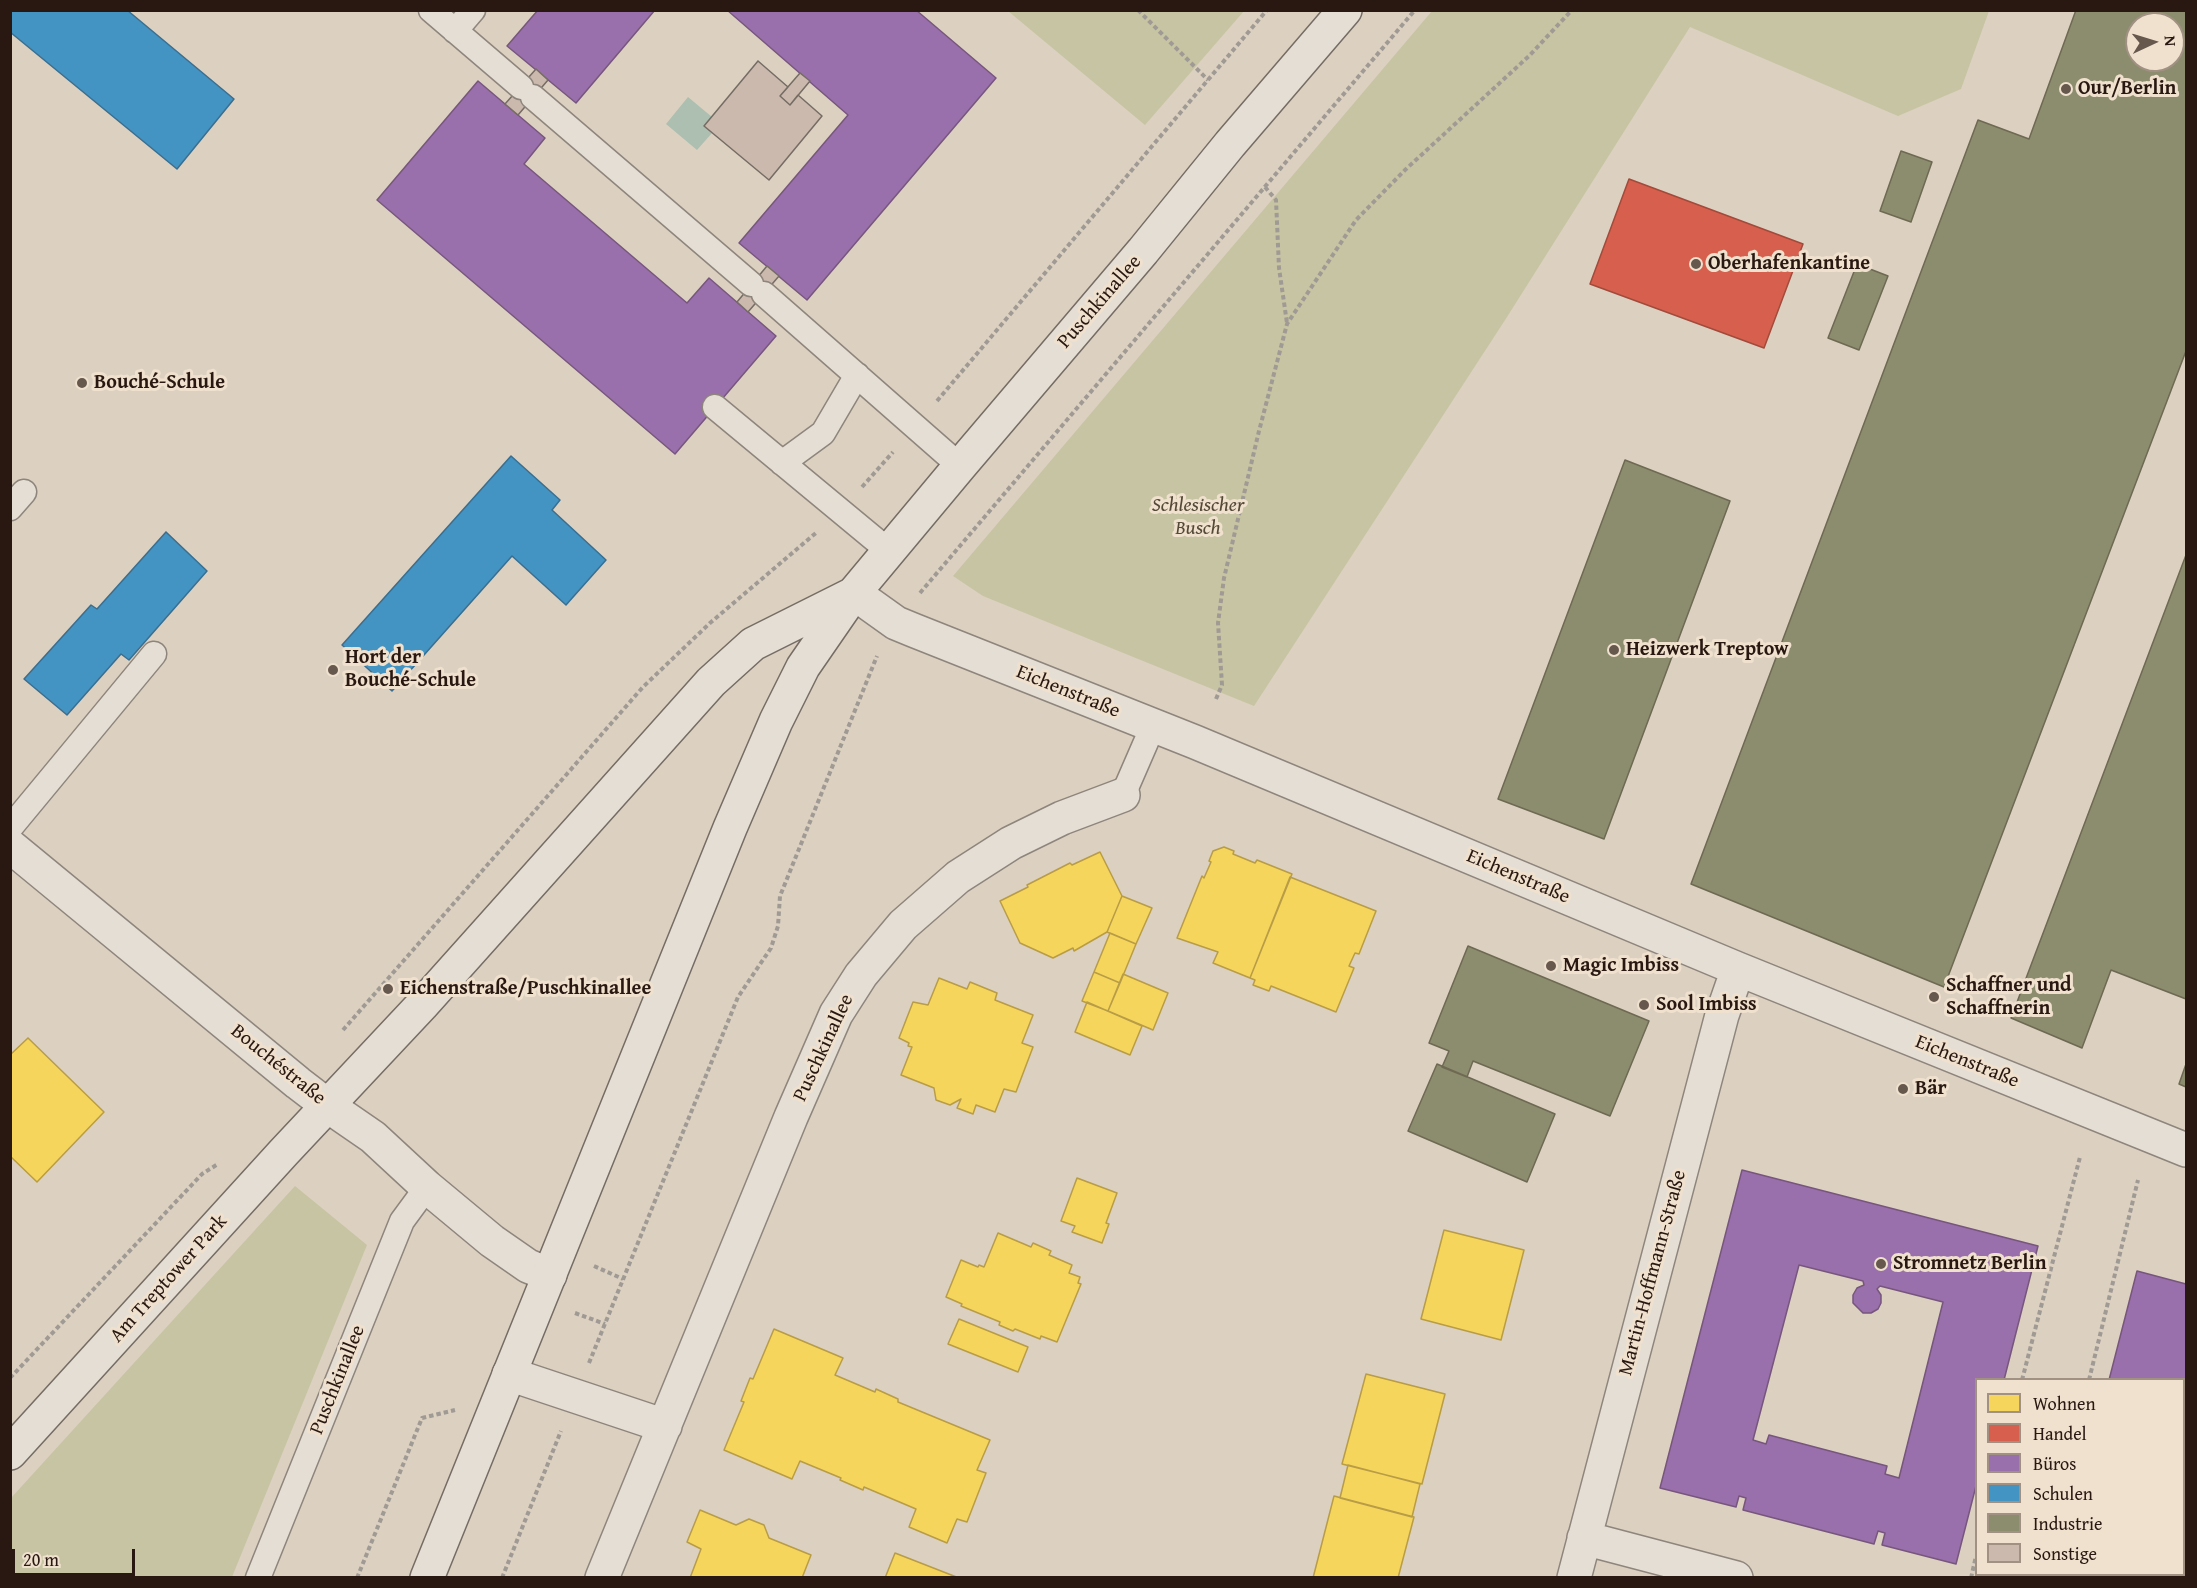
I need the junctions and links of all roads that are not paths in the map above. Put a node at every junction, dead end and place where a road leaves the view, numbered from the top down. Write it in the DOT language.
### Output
graph roads {
  1 [pos="431,10"];
  2 [pos="473,10"];
  3 [pos="1345,10"];
  4 [pos="455,31"];
  5 [pos="857,375"];
  6 [pos="716,407"];
  7 [pos="782,463"];
  8 [pos="960,466"];
  9 [pos="890,552"];
  10 [pos="854,593"];
  11 [pos="154,654"];
  12 [pos="1153,726"];
  13 [pos="1123,795"];
  14 [pos="10,828"];
  15 [pos="10,846"];
  16 [pos="1738,969"];
  17 [pos="328,1106"];
  18 [pos="2187,1150"];
  19 [pos="427,1187"];
  20 [pos="550,1275"];
  21 [pos="504,1386"];
  22 [pos="665,1426"];
  23 [pos="10,1453"];
  24 [pos="1584,1538"];
  25 [pos="258,1578"];
  26 [pos="427,1578"];
  27 [pos="602,1578"];
  28 [pos="1574,1578"];
  29 [pos="1736,1578"];
  1 -- 4 [label="lane"];
  2 -- 4 [label="lane"];
  3 -- 8 [label="street, Puschkinallee"];
  4 -- 5 [label="lane"];
  5 -- 7 [label="lane"];
  5 -- 8 [label="lane"];
  6 -- 7 [label="lane"];
  7 -- 9 [label="lane"];
  8 -- 9 [label="street, Puschkinallee"];
  9 -- 10 [label="street, Puschkinallee"];
  10 -- 12 [label="street, Eichenstraße"];
  10 -- 17 [label="street, Puschkinallee"];
  10 -- 20 [label="street, Puschkinallee"];
  11 -- 14 [label="lane"];
  12 -- 13 [label="lane, Puschkinallee"];
  12 -- 16 [label="street, Eichenstraße"];
  13 -- 22 [label="street, Puschkinallee"];
  15 -- 17 [label="street, Bouchéstraße"];
  16 -- 18 [label="street, Eichenstraße"];
  16 -- 24 [label="street, Martin-Hoffmann-Straße"];
  17 -- 19 [label="street, Bouchéstraße"];
  17 -- 23 [label="street, Am Treptower Park"];
  19 -- 20 [label="street, Bouchéstraße"];
  19 -- 25 [label="lane, Puschkinallee"];
  20 -- 21 [label="street, Puschkinallee"];
  21 -- 22 [label="street"];
  21 -- 26 [label="street, Puschkinallee"];
  22 -- 27 [label="street, Puschkinallee"];
  24 -- 28 [label="street, Martin-Hoffmann-Straße"];
  24 -- 29 [label="street"];
}
